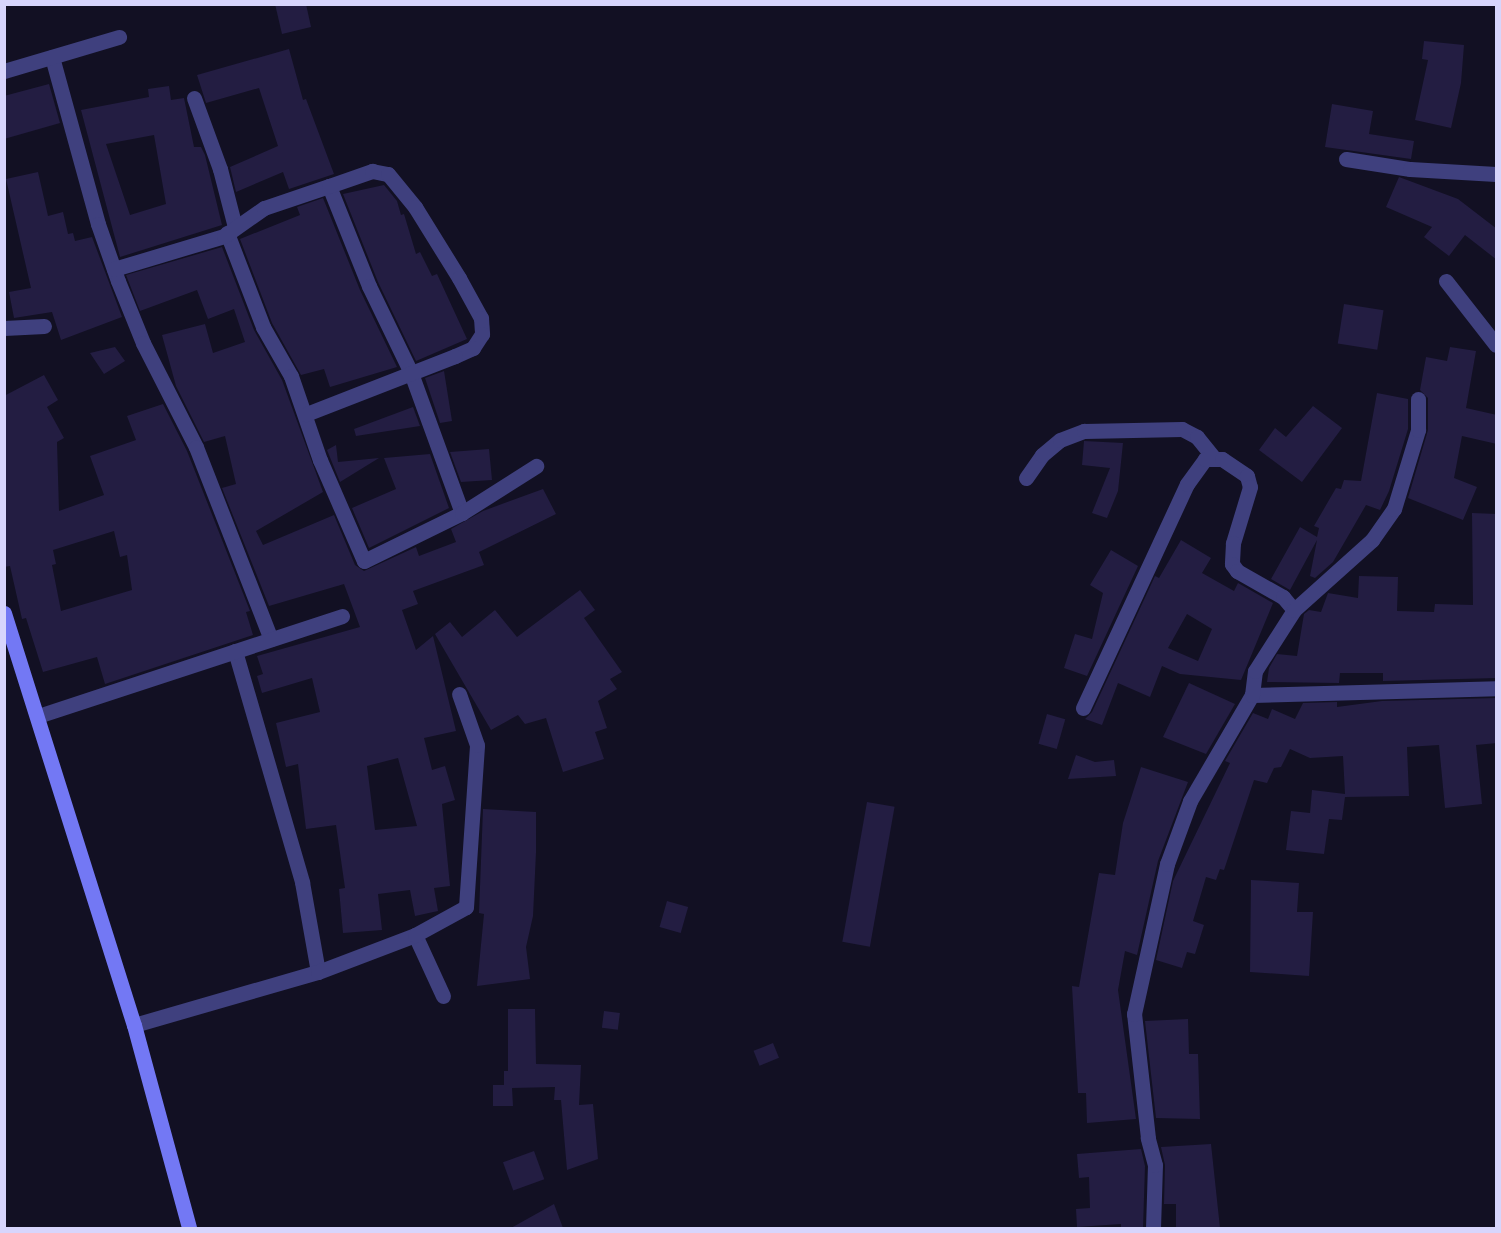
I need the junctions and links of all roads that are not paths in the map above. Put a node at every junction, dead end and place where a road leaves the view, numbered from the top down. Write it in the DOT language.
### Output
graph roads {
  1 [pos="119,37"];
  2 [pos="52,57"];
  3 [pos="4,71"];
  4 [pos="194,98"];
  5 [pos="1346,159"];
  6 [pos="1497,174"];
  7 [pos="329,186"];
  8 [pos="231,230"];
  9 [pos="114,269"];
  10 [pos="1446,281"];
  11 [pos="44,326"];
  12 [pos="4,328"];
  13 [pos="1497,345"];
  14 [pos="411,373"];
  15 [pos="1418,399"];
  16 [pos="306,414"];
  17 [pos="1213,457"];
  18 [pos="536,466"];
  19 [pos="1026,478"];
  20 [pos="462,513"];
  21 [pos="1294,610"];
  22 [pos="4,613"];
  23 [pos="342,616"];
  24 [pos="271,639"];
  25 [pos="235,651"];
  26 [pos="1497,688"];
  27 [pos="459,694"];
  28 [pos="1252,695"];
  29 [pos="1083,708"];
  30 [pos="38,717"];
  31 [pos="415,935"];
  32 [pos="318,972"];
  33 [pos="443,996"];
  34 [pos="134,1025"];
  35 [pos="189,1228"];
  36 [pos="1153,1228"];
  1 -- 2 [label="street"];
  2 -- 3 [label="street"];
  2 -- 9 [label="street"];
  4 -- 8 [label="street"];
  5 -- 6 [label="street"];
  7 -- 8 [label="street"];
  7 -- 14 [label="street"];
  7 -- 14 [label="street"];
  8 -- 9 [label="street"];
  8 -- 16 [label="street"];
  9 -- 24 [label="street"];
  10 -- 13 [label="street"];
  11 -- 12 [label="street"];
  14 -- 16 [label="street"];
  14 -- 20 [label="street"];
  15 -- 21 [label="street"];
  16 -- 20 [label="street"];
  17 -- 19 [label="street"];
  17 -- 21 [label="street"];
  17 -- 29 [label="street"];
  18 -- 20 [label="street"];
  21 -- 28 [label="street"];
  22 -- 30 [label="street"];
  23 -- 24 [label="street"];
  24 -- 25 [label="street"];
  25 -- 30 [label="street"];
  25 -- 32 [label="street"];
  26 -- 28 [label="street"];
  27 -- 31 [label="street"];
  28 -- 36 [label="street"];
  30 -- 34 [label="street"];
  31 -- 32 [label="street"];
  31 -- 33 [label="street"];
  32 -- 34 [label="street"];
  34 -- 35 [label="street"];
}
